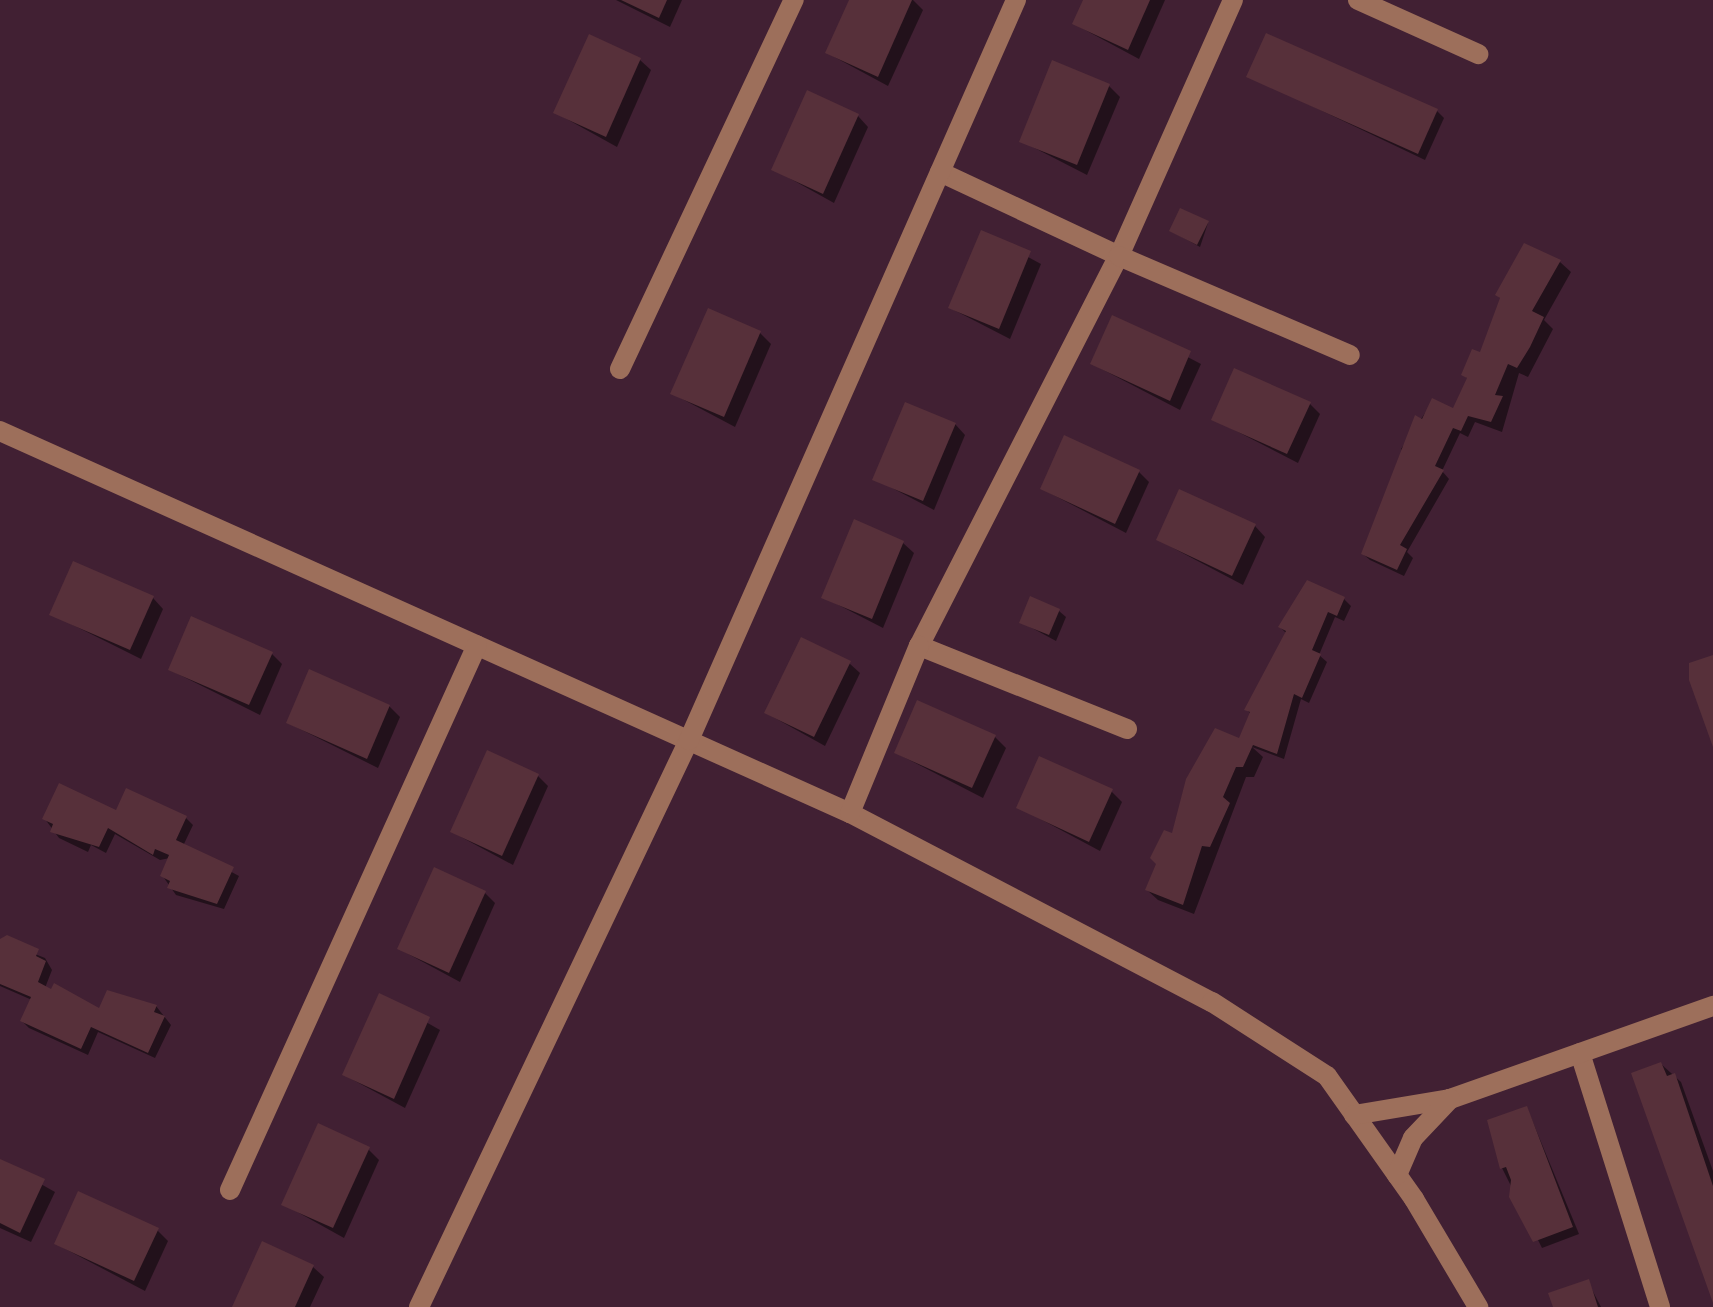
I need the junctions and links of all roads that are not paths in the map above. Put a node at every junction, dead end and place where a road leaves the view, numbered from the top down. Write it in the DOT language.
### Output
graph roads {
  1 [pos="794,0"];
  2 [pos="1016,0"];
  3 [pos="1233,0"];
  4 [pos="1358,0"];
  5 [pos="1478,54"];
  6 [pos="940,172"];
  7 [pos="1119,256"];
  8 [pos="1350,355"];
  9 [pos="620,369"];
  10 [pos="0,431"];
  11 [pos="477,645"];
  12 [pos="919,646"];
  13 [pos="1127,729"];
  14 [pos="689,740"];
  15 [pos="850,813"];
  16 [pos="1713,1006"];
  17 [pos="1580,1053"];
  18 [pos="1450,1099"];
  19 [pos="1354,1115"];
  20 [pos="1397,1175"];
  21 [pos="230,1190"];
  22 [pos="419,1307"];
  23 [pos="1478,1307"];
  24 [pos="1660,1307"];
  1 -- 9 [label="street"];
  2 -- 6 [label="street"];
  3 -- 7 [label="street"];
  4 -- 5 [label="street"];
  6 -- 7 [label="street"];
  6 -- 14 [label="street"];
  7 -- 8 [label="street"];
  7 -- 12 [label="street"];
  10 -- 11 [label="street"];
  11 -- 14 [label="street"];
  11 -- 21 [label="street"];
  12 -- 13 [label="street"];
  12 -- 15 [label="street"];
  14 -- 15 [label="street"];
  14 -- 22 [label="street"];
  15 -- 19 [label="street"];
  16 -- 17 [label="street"];
  17 -- 18 [label="street"];
  17 -- 24 [label="street"];
  18 -- 19 [label="street"];
  18 -- 20 [label="street"];
  19 -- 20 [label="street"];
  20 -- 23 [label="street"];
}
